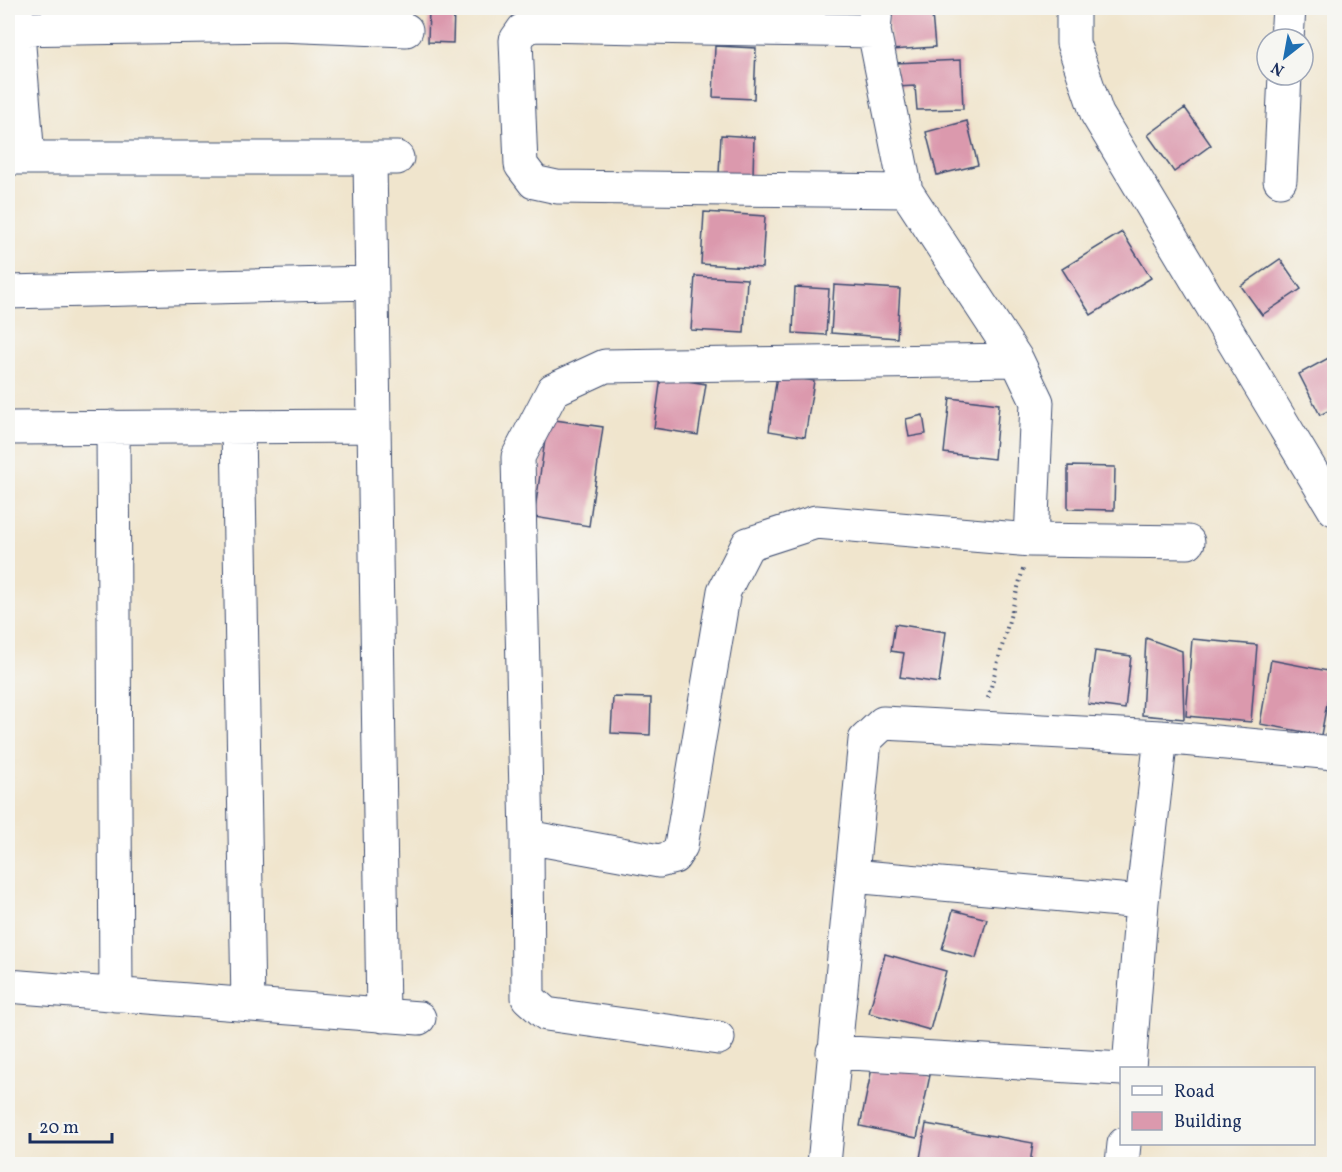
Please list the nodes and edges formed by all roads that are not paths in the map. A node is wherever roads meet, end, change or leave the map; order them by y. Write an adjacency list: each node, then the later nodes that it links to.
1 (1073, 8): 20 (street)
2 (1289, 8): 7 (street)
3 (285, 16): 4 (street); 8 (street)
4 (161, 18): 6 (street)
5 (875, 20): 12 (street); 12 (street)
6 (13, 22): 10 (street)
7 (1288, 27)
8 (406, 30)
9 (1285, 87): 11 (street)
10 (18, 158): 13 (street)
11 (1280, 180)
12 (906, 191): 15 (street)
13 (371, 283): 14 (street); 16 (street)
14 (8, 292)
15 (1017, 360): 21 (street); 25 (street)
16 (373, 426): 18 (street); 31 (street)
17 (113, 427): 18 (street); 19 (street); 29 (street)
18 (238, 427): 30 (street)
19 (8, 428)
20 (1335, 509)
21 (1031, 540): 22 (street); 25 (street)
22 (1188, 542)
23 (1161, 737): 24 (street); 26 (street); 27 (street)
24 (1335, 753)
25 (527, 837): 33 (street)
26 (852, 876): 27 (street); 34 (street)
27 (1142, 902): 35 (street)
28 (8, 986): 29 (street)
29 (116, 995): 30 (street)
30 (248, 1005): 31 (street)
31 (383, 1016): 32 (street)
32 (419, 1018)
33 (718, 1038)
34 (833, 1052): 36 (street); 38 (street)
35 (1129, 1067)
36 (1120, 1070)
37 (1124, 1145): 39 (street)
38 (824, 1164)
39 (1122, 1164)

